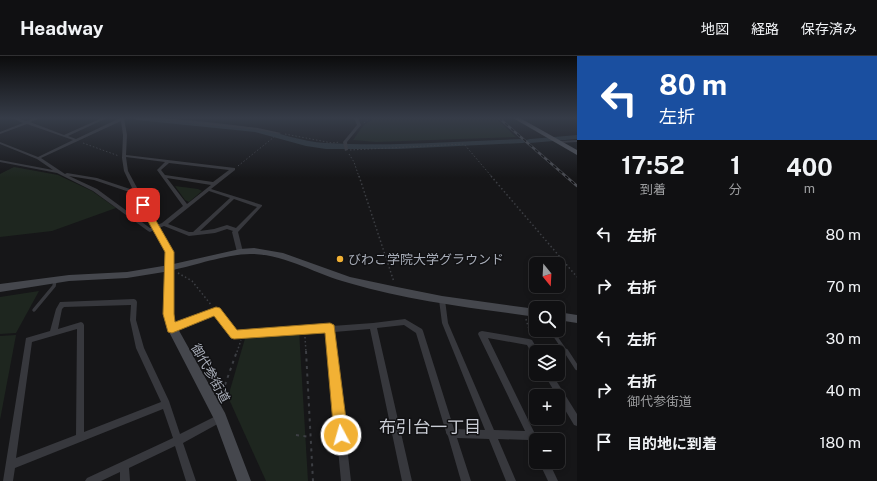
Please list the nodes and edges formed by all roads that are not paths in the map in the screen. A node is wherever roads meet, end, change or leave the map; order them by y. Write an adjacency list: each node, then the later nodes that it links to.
1 (70, 138): 6 (street)
2 (80, 138): 6 (street)
3 (124, 138): 12 (street, 御代参街道)
4 (351, 138): 10 (street)
5 (551, 138): 8 (main road)
6 (75, 140): 13 (street)
7 (577, 141): 8 (street)
8 (558, 142): 11 (main road)
9 (0, 143): 13 (street)
10 (346, 146)
11 (577, 153)
12 (124, 157): 15 (street); 20 (street, 御代参街道)
13 (38, 158): 16 (street)
14 (0, 161): 16 (street)
15 (167, 162): 17 (street); 18 (street)
16 (60, 172): 20 (street); 24 (street)
17 (164, 176): 18 (street); 22 (street)
18 (215, 184): 19 (street)
19 (208, 189): 21 (street); 22 (street)
20 (137, 193): 24 (street, 御代参街道)
21 (234, 197): 25 (street); 26 (street)
22 (186, 206): 23 (street)
23 (164, 224): 24 (street); 26 (street)
24 (156, 228): 28 (street, 御代参街道)
25 (237, 230): 26 (street); 27 (street)
26 (194, 234)
27 (240, 252): 28 (street); 31 (street)
28 (174, 271): 29 (street); 37 (street, 御代参街道)
29 (56, 279): 30 (street); 32 (lane)
30 (0, 288)
31 (442, 300): 33 (street); 49 (street)
32 (34, 310)
33 (529, 312)
34 (565, 317): 35 (street)
35 (577, 319)
36 (373, 326): 38 (street); 47 (street); 62 (street)
37 (172, 328): 38 (street); 45 (street, 御代参街道)
38 (330, 328): 61 (street)
39 (53, 333): 44 (street); 51 (street); 53 (street)
40 (556, 337): 42 (lane)
41 (531, 345): 48 (street)
42 (577, 368)
43 (552, 381): 46 (street)
44 (166, 404): 51 (street); 52 (street)
45 (220, 418): 52 (street); 60 (street, 御代参街道)
46 (577, 422)
47 (450, 433): 49 (street); 63 (street)
48 (531, 433)
49 (492, 434): 50 (street); 64 (street)
50 (529, 436)
51 (80, 438): 53 (street)
52 (179, 440): 54 (street); 59 (street)
53 (11, 465): 56 (street)
54 (124, 467): 57 (street); 58 (street)
55 (547, 469): 65 (street)
56 (8, 481)
57 (90, 481)
58 (125, 481)
59 (192, 481)
60 (244, 481)
61 (346, 481)
62 (407, 481)
63 (466, 481)
64 (511, 481)
65 (553, 481)

